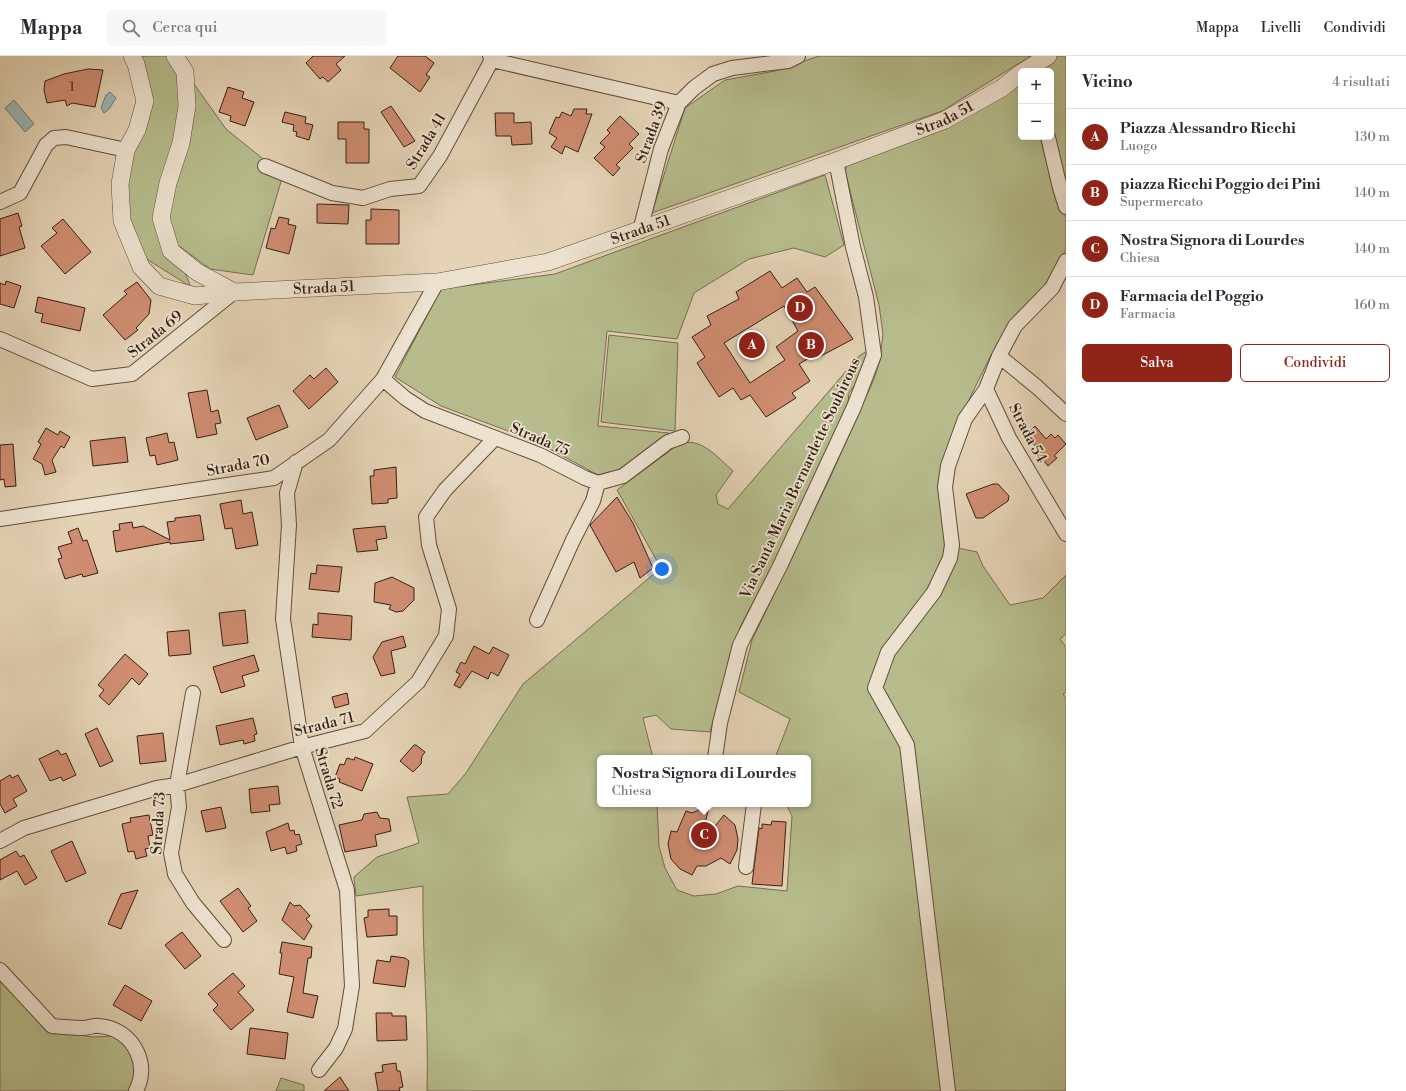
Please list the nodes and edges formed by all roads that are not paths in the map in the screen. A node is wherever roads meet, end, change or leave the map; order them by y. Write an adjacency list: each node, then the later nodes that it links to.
1 (132, 56): 10 (street, Strada 51)
2 (175, 56): 18 (street)
3 (798, 56): 8 (street, Strada 39)
4 (1048, 56): 6 (street, Strada 51)
5 (492, 57): 8 (street); 12 (street, Strada 41)
6 (1030, 68)
7 (1018, 77): 11 (street, Strada 51)
8 (679, 103): 15 (street, Strada 39)
9 (1049, 140): 14 (street)
10 (126, 150): 13 (street); 18 (street, Strada 51)
11 (836, 161): 15 (street, Strada 51); 33 (street, Via Santa Maria Bernardette Soubirous)
12 (265, 166)
13 (0, 202)
14 (1066, 207)
15 (640, 231): 17 (street, Strada 51)
16 (1066, 261): 20 (street)
17 (437, 282): 18 (street, Strada 51); 21 (street, Strada 70)
18 (234, 292): 19 (street, Strada 69)
19 (0, 339)
20 (999, 356): 22 (street); 23 (street, Strada 54)
21 (383, 379): 25 (street, Strada 75); 26 (street, Strada 70)
22 (986, 389): 29 (street, Strada 54); 42 (street)
23 (1066, 414)
24 (682, 437): 27 (street)
25 (494, 438): 27 (street, Strada 75); 32 (street, Strada 71)
26 (296, 462): 28 (street, Strada 70); 32 (street, Strada 72)
27 (598, 483): 30 (street)
28 (0, 519)
29 (1066, 534)
30 (537, 620)
31 (193, 693): 34 (street, Strada 73)
32 (302, 747): 34 (street, Strada 71); 40 (street, Strada 72)
33 (716, 755)
34 (177, 785): 36 (street, Strada 71); 38 (street, Strada 73)
35 (754, 807): 37 (street)
36 (0, 841)
37 (746, 867)
38 (224, 940)
39 (0, 970): 41 (street)
40 (319, 1070)
41 (136, 1091)
42 (948, 1091)

